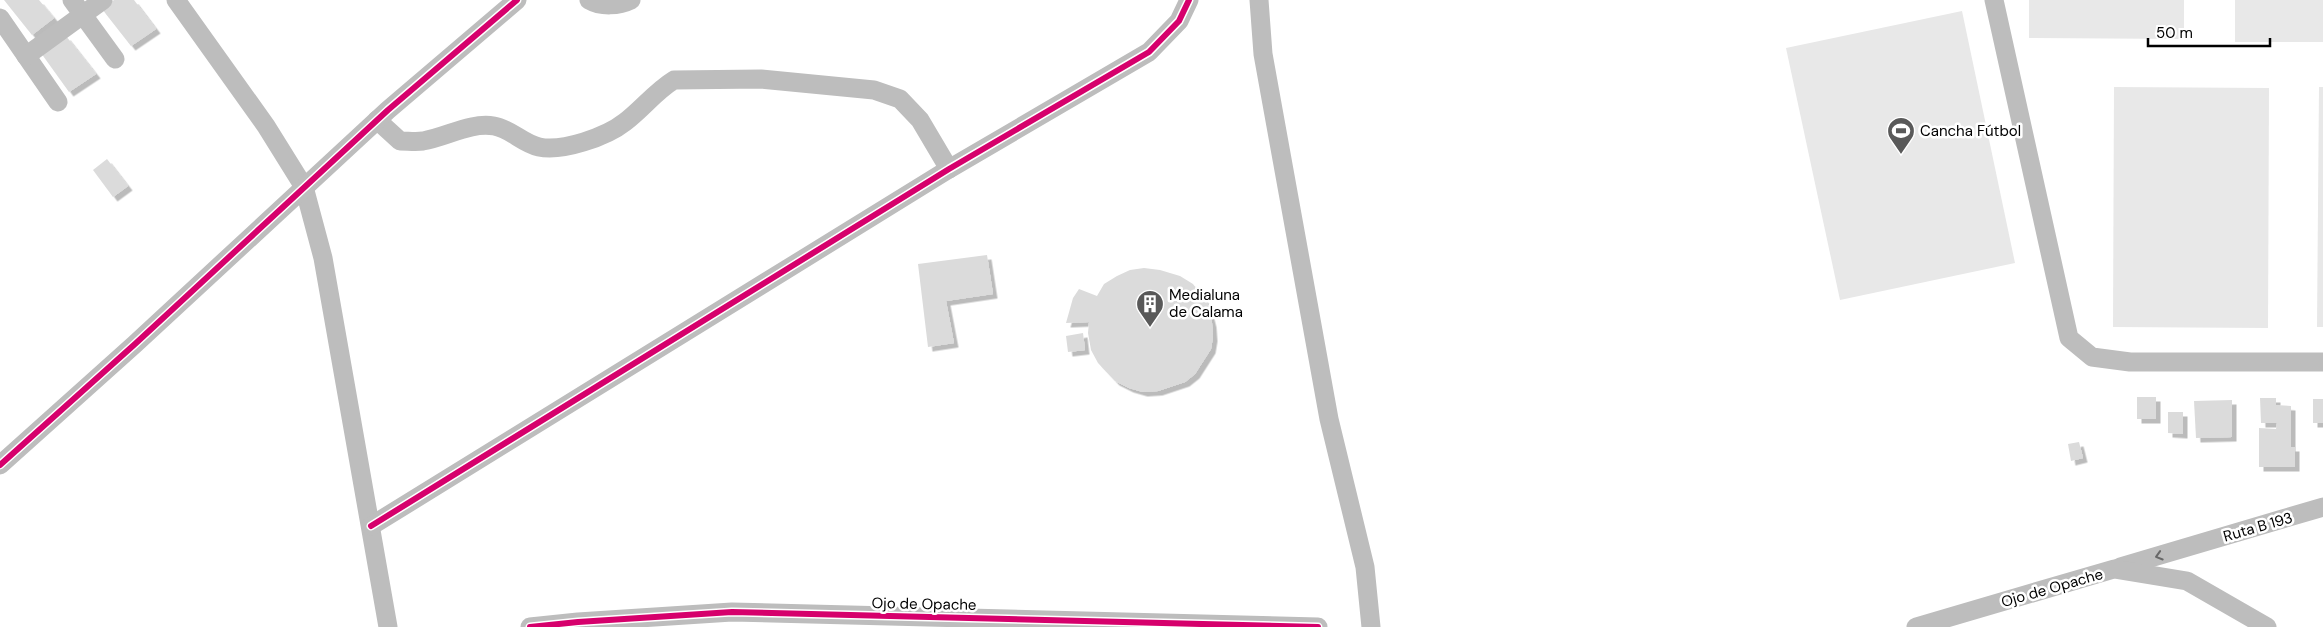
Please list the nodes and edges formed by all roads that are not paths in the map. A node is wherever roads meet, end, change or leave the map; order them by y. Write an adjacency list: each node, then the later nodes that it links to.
1 (103, 0): 9 (street)
2 (176, 0): 16 (street)
3 (516, 0): 14 (street)
4 (589, 0): 5 (street)
5 (632, 0)
6 (1190, 0): 15 (street)
7 (1259, 0): 27 (street)
8 (1994, 0): 17 (street)
9 (77, 7): 11 (street); 12 (street)
10 (0, 18): 11 (street)
11 (26, 56): 13 (street)
12 (115, 59)
13 (58, 102)
14 (377, 120): 15 (street); 16 (street)
15 (949, 169): 20 (street)
16 (304, 187): 18 (street); 20 (street)
17 (2323, 362)
18 (0, 464)
19 (2323, 508): 21 (street, Ruta B 193)
20 (371, 526): 24 (street)
21 (2193, 546): 22 (street, Ruta B 193, one-way to 22); 23 (street)
22 (2114, 569): 23 (street, Ojo de Opache); 28 (street, Ojo de Opache)
23 (2187, 581): 29 (street, Ojo de Opache)
24 (388, 627)
25 (530, 627): 26 (street, Ojo de Opache)
26 (1318, 627)
27 (1371, 627)
28 (1916, 627)
29 (2267, 627)

